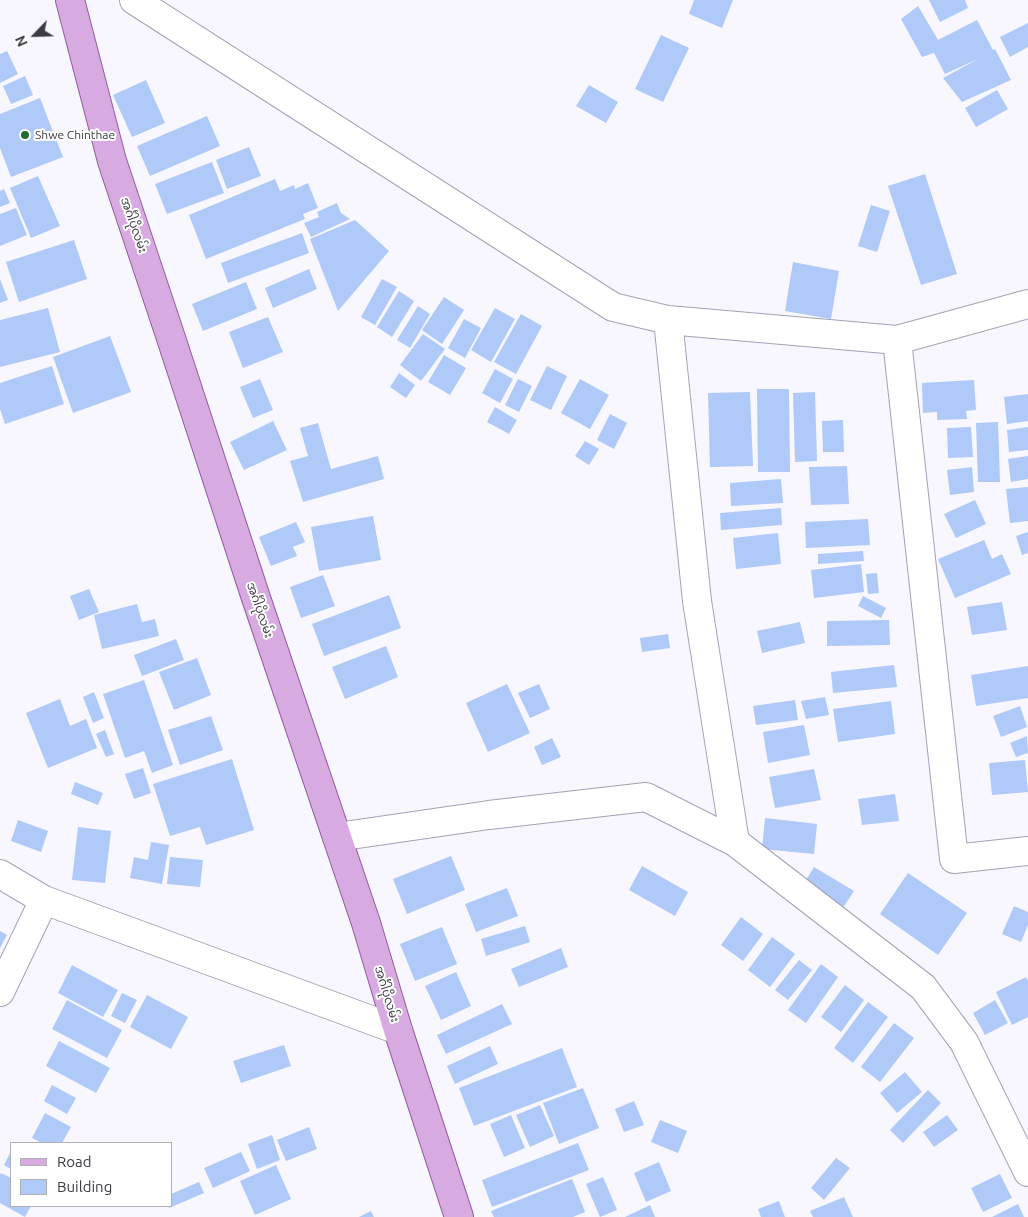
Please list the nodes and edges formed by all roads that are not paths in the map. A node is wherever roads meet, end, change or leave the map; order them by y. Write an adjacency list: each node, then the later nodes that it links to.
1 (70, 0): 6 (main road, အင်္ဂါပိုလမ်း)
2 (134, 0): 4 (street)
3 (1028, 304): 5 (street)
4 (668, 320): 5 (street); 7 (street)
5 (898, 340): 8 (street)
6 (337, 837): 7 (street); 12 (main road, အင်္ဂါပိုလမ်း)
7 (735, 842): 13 (street)
8 (1028, 851)
9 (0, 874): 10 (street)
10 (44, 900): 11 (street); 12 (street)
11 (0, 992)
12 (398, 1030): 14 (main road, အင်္ဂါပိုလမ်း)
13 (1028, 1172)
14 (458, 1217)

